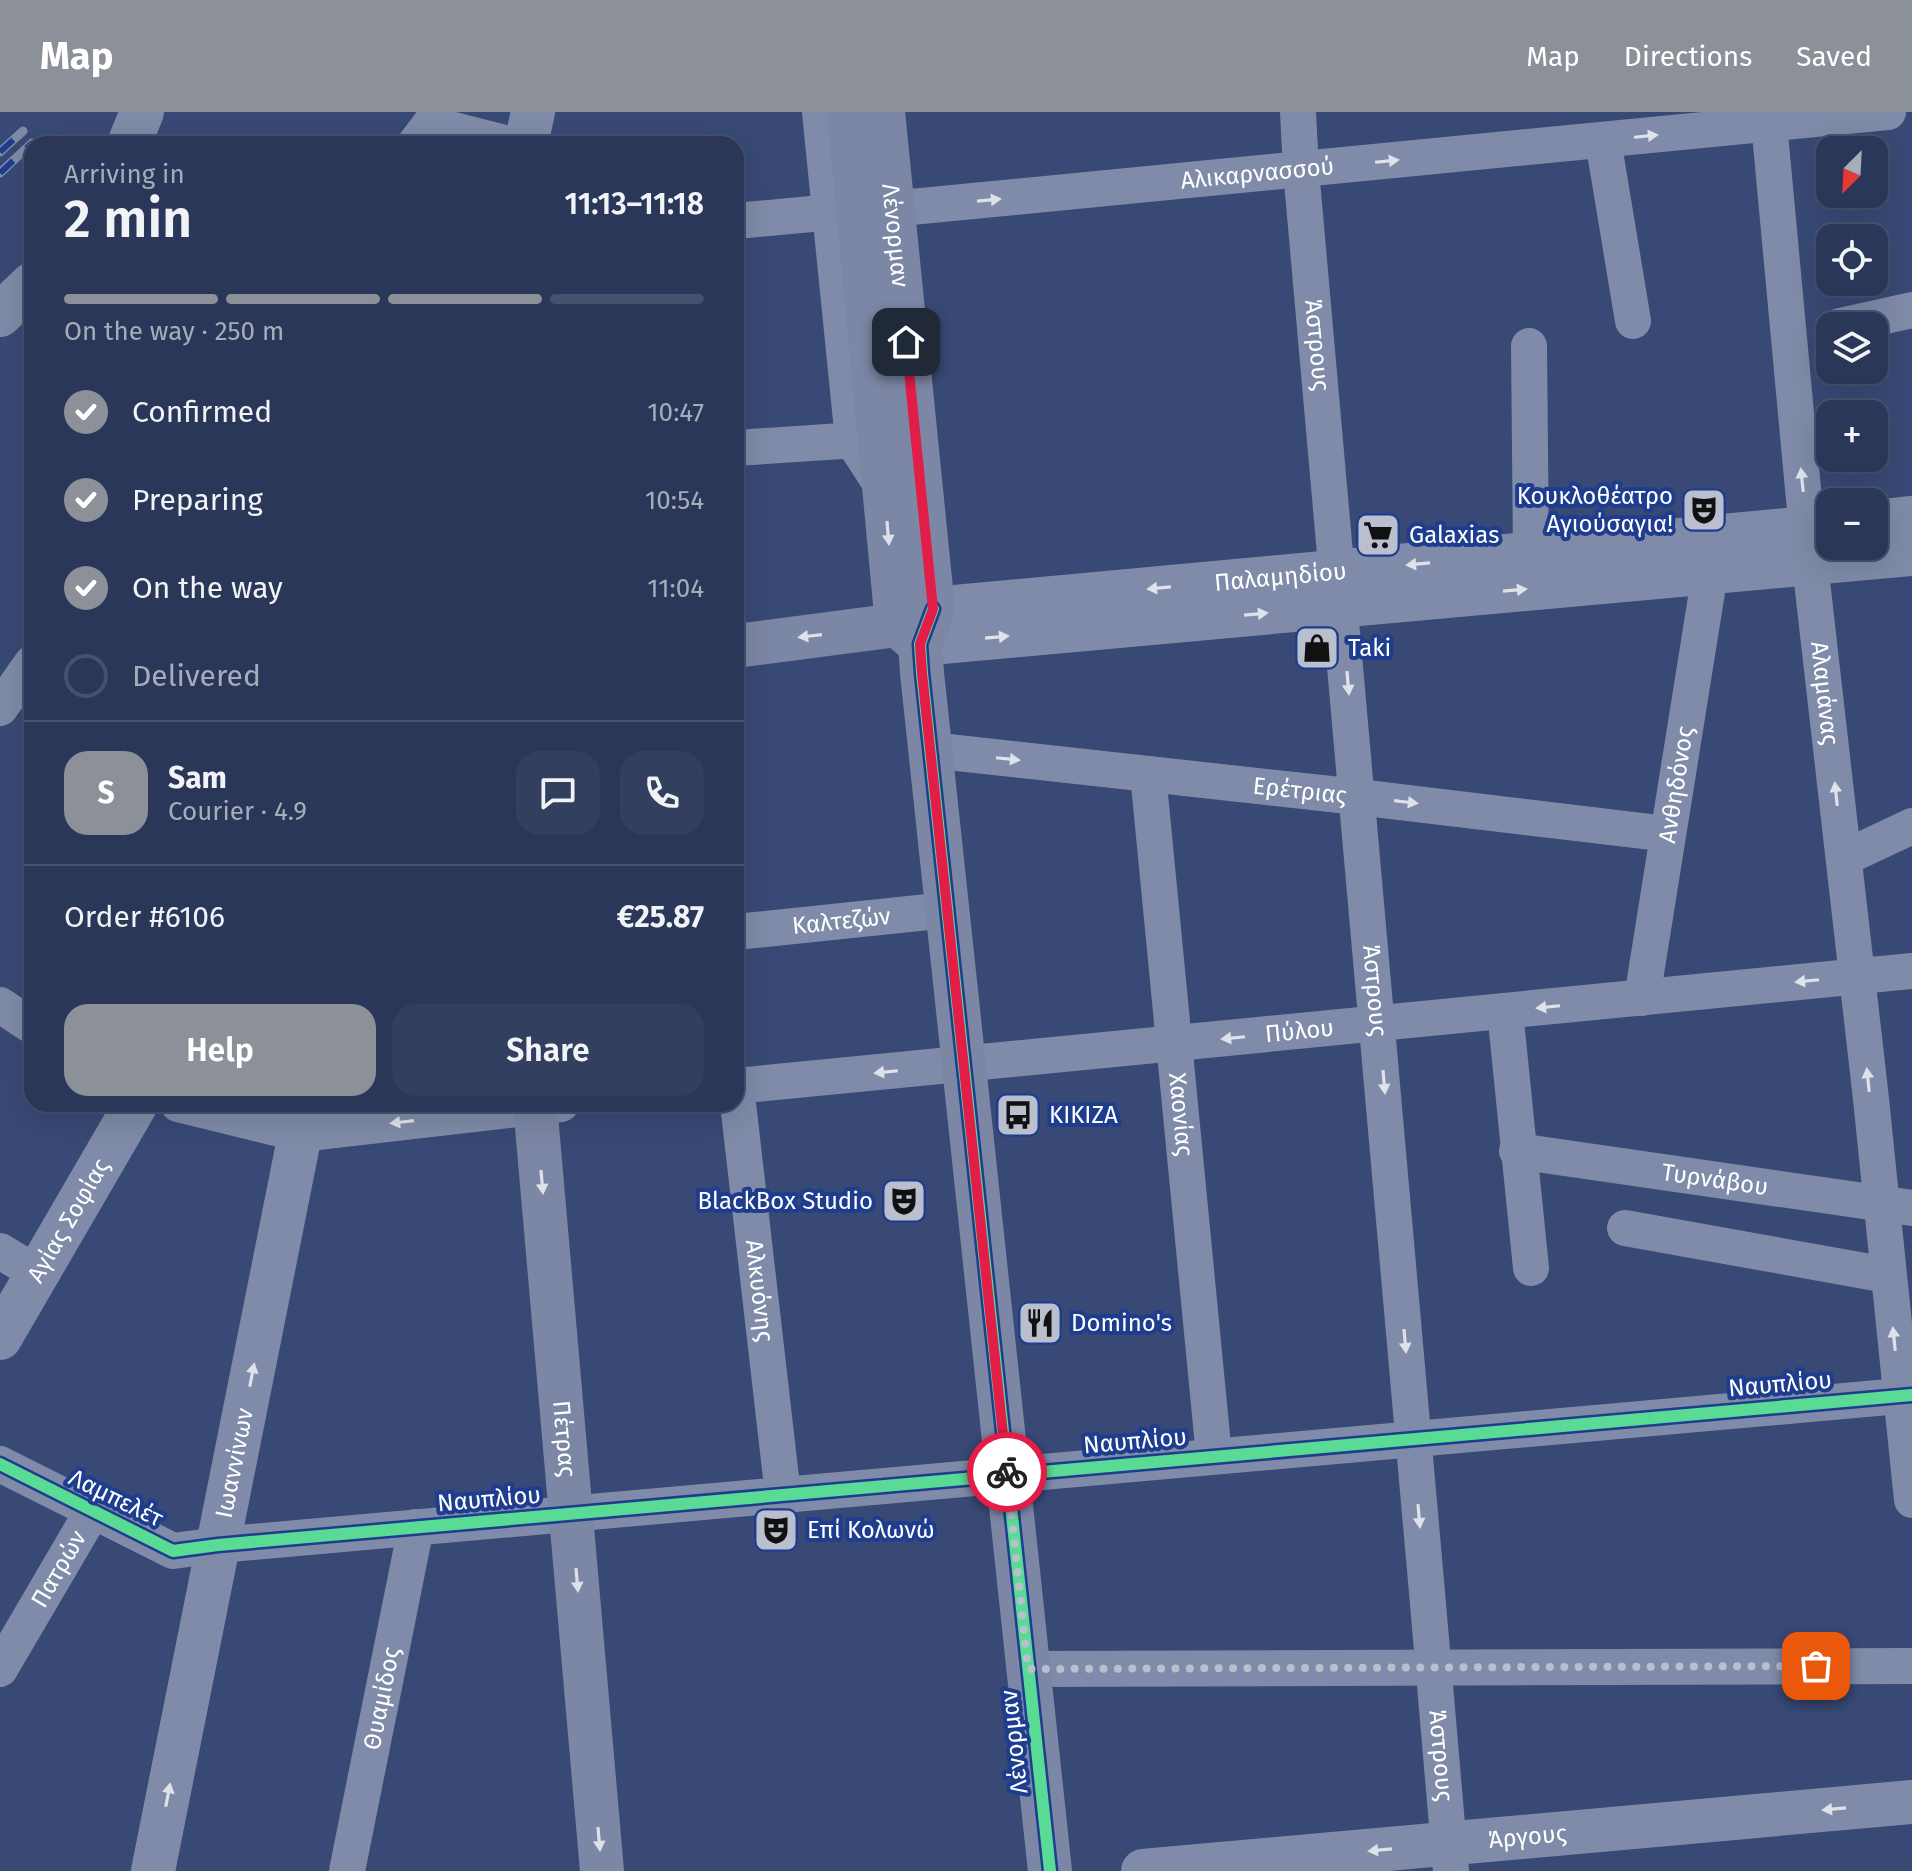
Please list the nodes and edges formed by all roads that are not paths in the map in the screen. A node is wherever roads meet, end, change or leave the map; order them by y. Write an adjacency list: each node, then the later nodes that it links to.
1 (142, 112): 10 (street)
2 (533, 112): 13 (street)
3 (824, 112): 17 (street)
4 (849, 112): 30 (main road, Λένορμαν)
5 (883, 112): 27 (main road, Λένορμαν)
6 (902, 112): 16 (street)
7 (1298, 112): 15 (street, Άστρους)
8 (1888, 112): 9 (street, Αλικαρνασσού)
9 (1769, 118): 14 (street, Αλικαρνασσού, one-way to 9); 25 (street, Αλαμάνας)
10 (132, 136)
11 (421, 136): 12 (street)
12 (477, 136)
13 (528, 136)
14 (1603, 140): 15 (street, Αλικαρνασσού, one-way to 14); 23 (street)
15 (1301, 170): 16 (street, Αλικαρνασσού, one-way to 15); 39 (street, Άστρους)
16 (911, 207): 27 (street)
17 (833, 212): 18 (street); 28 (street)
18 (744, 220)
19 (24, 292): 21 (street)
20 (1912, 310): 22 (street)
21 (0, 315)
22 (1888, 315)
23 (1633, 321)
24 (1816, 331): 25 (street)
25 (1788, 338): 33 (street, Αλαμάνας, one-way to 25)
26 (1529, 346): 35 (street)
27 (916, 437): 40 (main road, Λένορμαν)
28 (857, 440): 29 (street); 30 (street, Λένορμαν)
29 (744, 447)
30 (883, 480): 40 (main road, Λένορμαν, one-way to 40)
31 (1912, 518): 32 (street)
32 (1888, 521)
33 (1816, 539): 35 (street, Παλαμηδίου); 38 (street, Παλαμηδίου)
34 (1888, 550): 36 (street, Παλαμηδίου)
35 (1531, 553): 39 (street, Παλαμηδίου, one-way to 39)
36 (1912, 554)
37 (1818, 560): 49 (street, Αλαμάνας, one-way to 37)
38 (1710, 573): 39 (street, Παλαμηδίου, one-way to 38); 48 (street, Ανθηδόνος)
39 (1340, 589): 40 (street, Παλαμηδίου); 46 (street, Άστρους, one-way to 46)
40 (917, 626): 41 (main road, Παλαμηδίου, one-way to 41); 44 (main road, Λένορμαν)
41 (744, 645)
42 (24, 674): 43 (street)
43 (0, 708)
44 (930, 750): 45 (street, Ερέτριας, one-way to 45); 50 (main road, Λένορμαν)
45 (1148, 774): 46 (street, Ερέτριας); 59 (street, Χαονίας)
46 (1358, 797): 48 (street, Ερέτριας, one-way to 48); 58 (street, Άστρους)
47 (1912, 826): 49 (street)
48 (1668, 834): 54 (street, Ανθηδόνος)
49 (1844, 858): 53 (street, Αλαμάνας)
50 (947, 910): 51 (street, Καλτεζών); 60 (main road, Λένορμαν)
51 (744, 931)
52 (1912, 971): 53 (street, Πύλου)
53 (1857, 976): 54 (street, Πύλου, one-way to 54); 69 (street, Αλαμάνας, one-way to 53)
54 (1642, 998): 56 (street, Πύλου, one-way to 56)
55 (0, 1005): 57 (street)
56 (1505, 1011): 58 (street, Πύλου); 68 (street)
57 (24, 1021)
58 (1380, 1023): 59 (street, Πύλου, one-way to 59); 77 (street, Άστρους, one-way to 77)
59 (1174, 1043): 60 (street, Πύλου); 78 (street, Χαονίας)
60 (964, 1064): 61 (street, Πύλου, one-way to 61); 80 (main road, Λένορμαν)
61 (744, 1085)
62 (131, 1112): 73 (street, Αγίας Σοφίας)
63 (245, 1112): 67 (street)
64 (424, 1112): 67 (street, one-way to 67)
65 (544, 1112): 84 (main road, Πέτρας, one-way to 84)
66 (739, 1112): 81 (street, Αλκυόνης)
67 (303, 1119): 86 (street, Ιωαννίνων, one-way to 67)
68 (1517, 1151): 69 (street, Τυρνάβου); 72 (street)
69 (1896, 1205): 74 (street, Αλαμάνας)
70 (1625, 1228): 74 (street)
71 (0, 1251): 73 (street)
72 (1531, 1268)
73 (38, 1274): 75 (street, Αγίας Σοφίας)
74 (1887, 1275): 76 (street, Αλαμάνας, one-way to 74)
75 (0, 1338)
76 (1906, 1395): 77 (street, Ναυπλίου); 82 (street, Αλαμάνας)
77 (1412, 1439): 78 (street, Ναυπλίου); 88 (street, Άστρους, one-way to 88)
78 (1214, 1456): 80 (street, Ναυπλίου)
79 (0, 1464): 83 (street, Λαμπελέτ)
80 (1008, 1475): 81 (street, Ναυπλίου); 90 (main road, Λένορμαν)
81 (783, 1495): 84 (street, Ναυπλίου)
82 (1912, 1500)
83 (92, 1512): 86 (street, Λαμπελέτ); 89 (street, Πατρών)
84 (571, 1514): 85 (street, Ναυπλίου); 95 (main road, Πέτρας, one-way to 95)
85 (416, 1527): 86 (street, Ναυπλίου); 94 (street, Θυαμίδος)
86 (218, 1545): 93 (street, Ιωαννίνων, one-way to 86)
87 (1912, 1666): 88 (street)
88 (1433, 1667): 90 (street); 92 (street, Άστρους)
89 (0, 1669)
90 (1028, 1669): 96 (main road, Λένορμαν)
91 (1912, 1802): 92 (street, Άργους, one-way to 92)
92 (1450, 1857): 97 (street, Άργους, one-way to 97)
93 (153, 1871)
94 (347, 1871)
95 (602, 1871)
96 (1050, 1871)
97 (1143, 1871)

